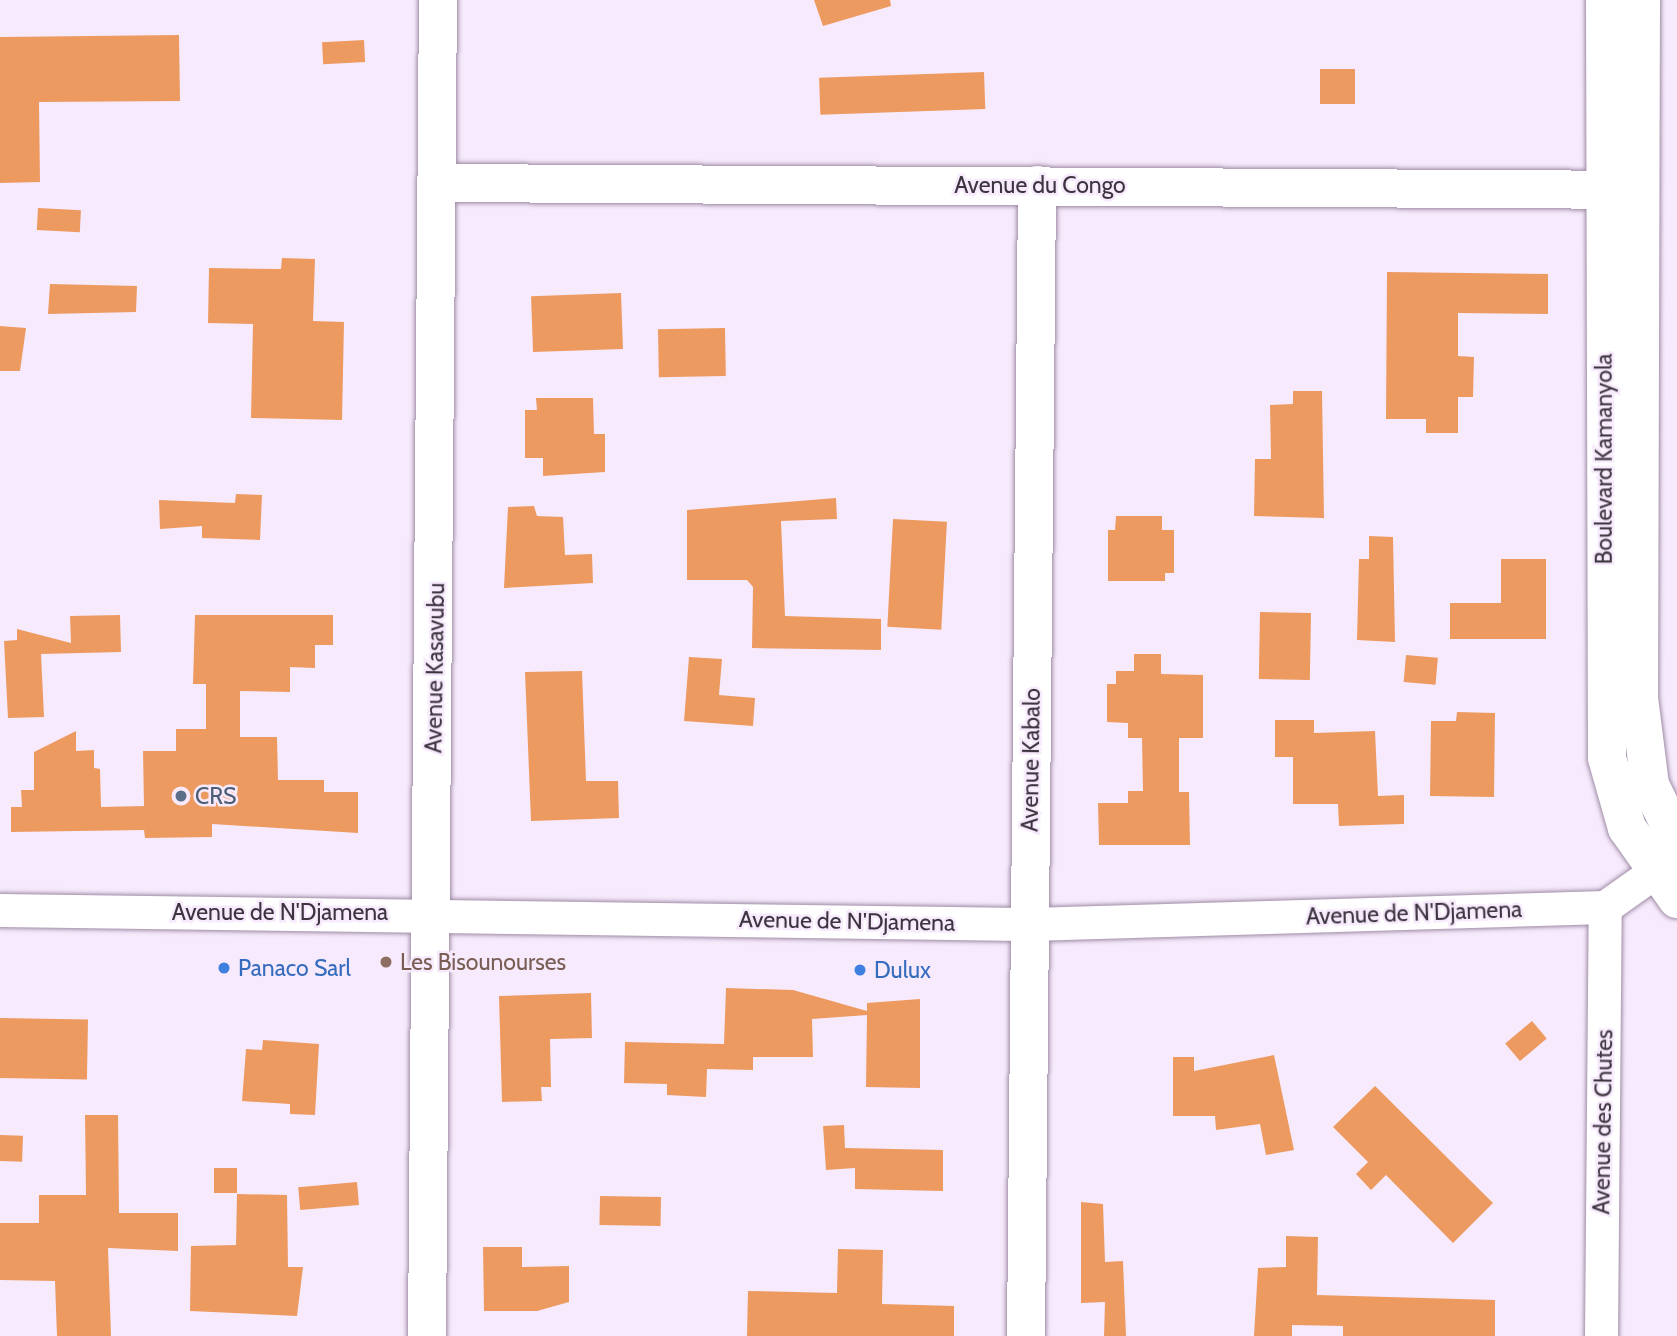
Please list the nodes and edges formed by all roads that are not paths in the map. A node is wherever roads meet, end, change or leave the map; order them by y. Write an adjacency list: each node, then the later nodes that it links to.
1 (438, 0): 4 (main road, Avenue Kasavubu)
2 (1605, 0): 6 (main road, Boulevard Kamanyola)
3 (1641, 0): 6 (main road, Boulevard Kamanyola)
4 (441, 183): 5 (main road, Avenue du Congo); 11 (main road, Avenue Kasavubu)
5 (1037, 185): 6 (main road, Avenue du Congo); 12 (main road, Avenue Kabalo)
6 (1622, 190): 7 (main road, Boulevard Kamanyola); 8 (main road, Boulevard Kamanyola)
7 (1677, 841)
8 (1669, 876): 9 (street)
9 (1605, 907): 12 (street, Avenue de N'Djamena); 15 (street, Avenue des Chutes)
10 (0, 910): 11 (street, Avenue de N'Djamena)
11 (432, 913): 12 (street, Avenue de N'Djamena); 13 (main road, Avenue Kasavubu)
12 (1030, 925): 14 (main road, Avenue Kabalo)
13 (427, 1336)
14 (1026, 1336)
15 (1601, 1336)

